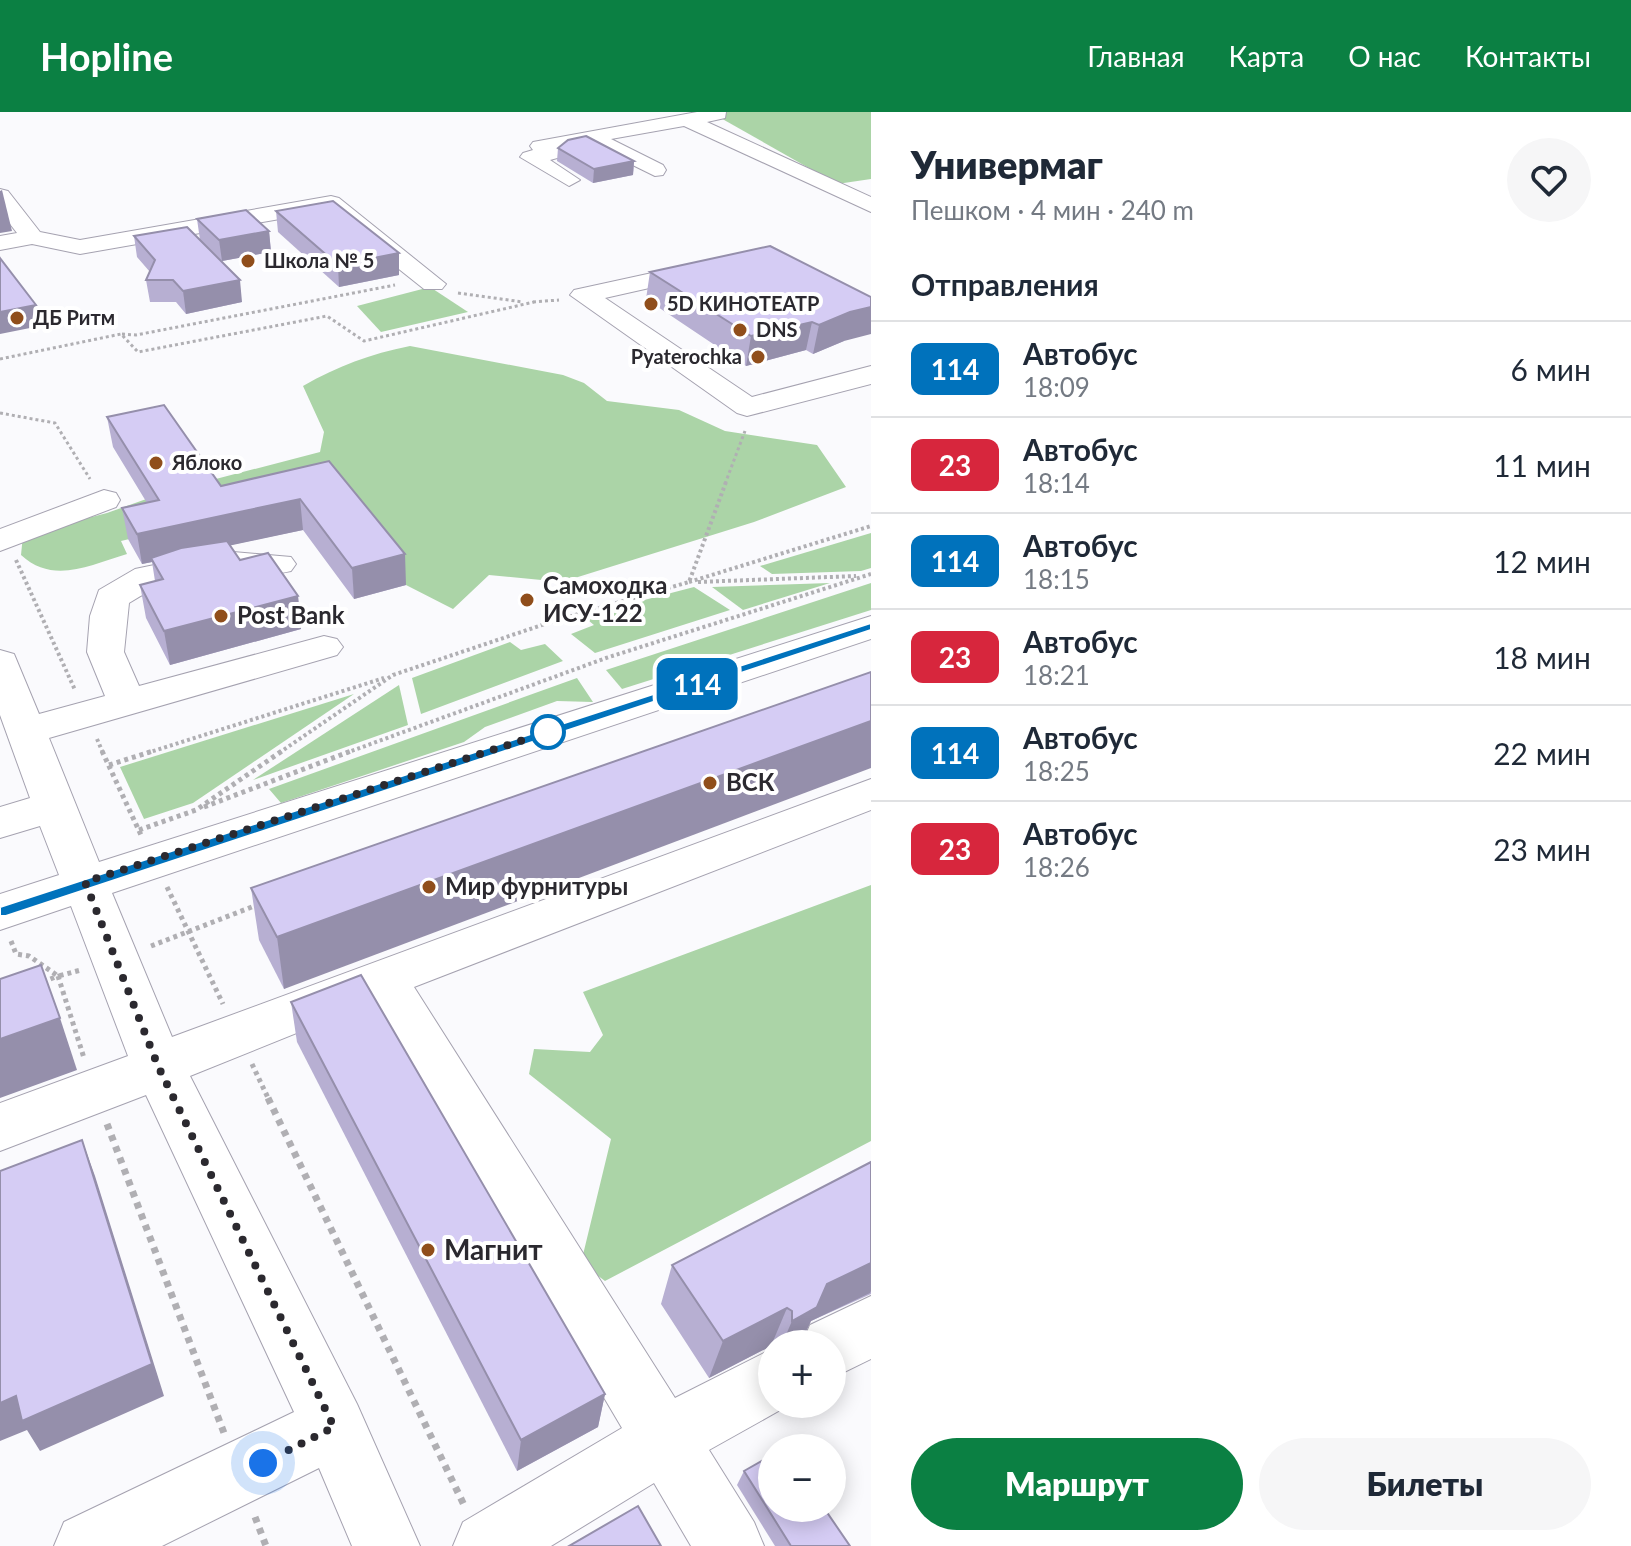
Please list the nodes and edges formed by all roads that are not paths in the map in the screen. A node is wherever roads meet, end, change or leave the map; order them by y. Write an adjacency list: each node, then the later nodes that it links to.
1 (728, 112): 2 (street)
2 (687, 120): 3 (street); 8 (street)
3 (598, 140): 4 (street); 5 (street); 6 (street)
4 (540, 146)
5 (655, 170)
6 (569, 180)
7 (0, 196): 9 (street)
8 (871, 205)
9 (32, 237): 10 (street); 12 (street)
10 (0, 243)
11 (729, 263): 13 (street)
12 (430, 282)
13 (871, 375)
14 (104, 500): 15 (street)
15 (0, 541)
16 (279, 564): 20 (street)
17 (871, 627): 25 (street)
18 (324, 647): 20 (street)
19 (0, 662): 21 (street)
20 (129, 702): 21 (street)
21 (26, 731): 23 (street)
22 (871, 794): 27 (street)
23 (54, 806): 24 (street); 25 (street)
24 (0, 823)
25 (85, 882): 26 (street); 28 (street)
26 (5, 926)
27 (382, 978): 28 (street); 34 (street)
28 (158, 1066): 29 (street); 33 (street)
29 (0, 1127)
30 (871, 1326): 31 (street)
31 (846, 1339)
32 (758, 1388): 34 (street)
33 (334, 1427): 36 (street); 37 (street)
34 (665, 1439): 35 (street); 38 (street)
35 (479, 1532)
36 (88, 1546)
37 (386, 1546)
38 (730, 1546)

